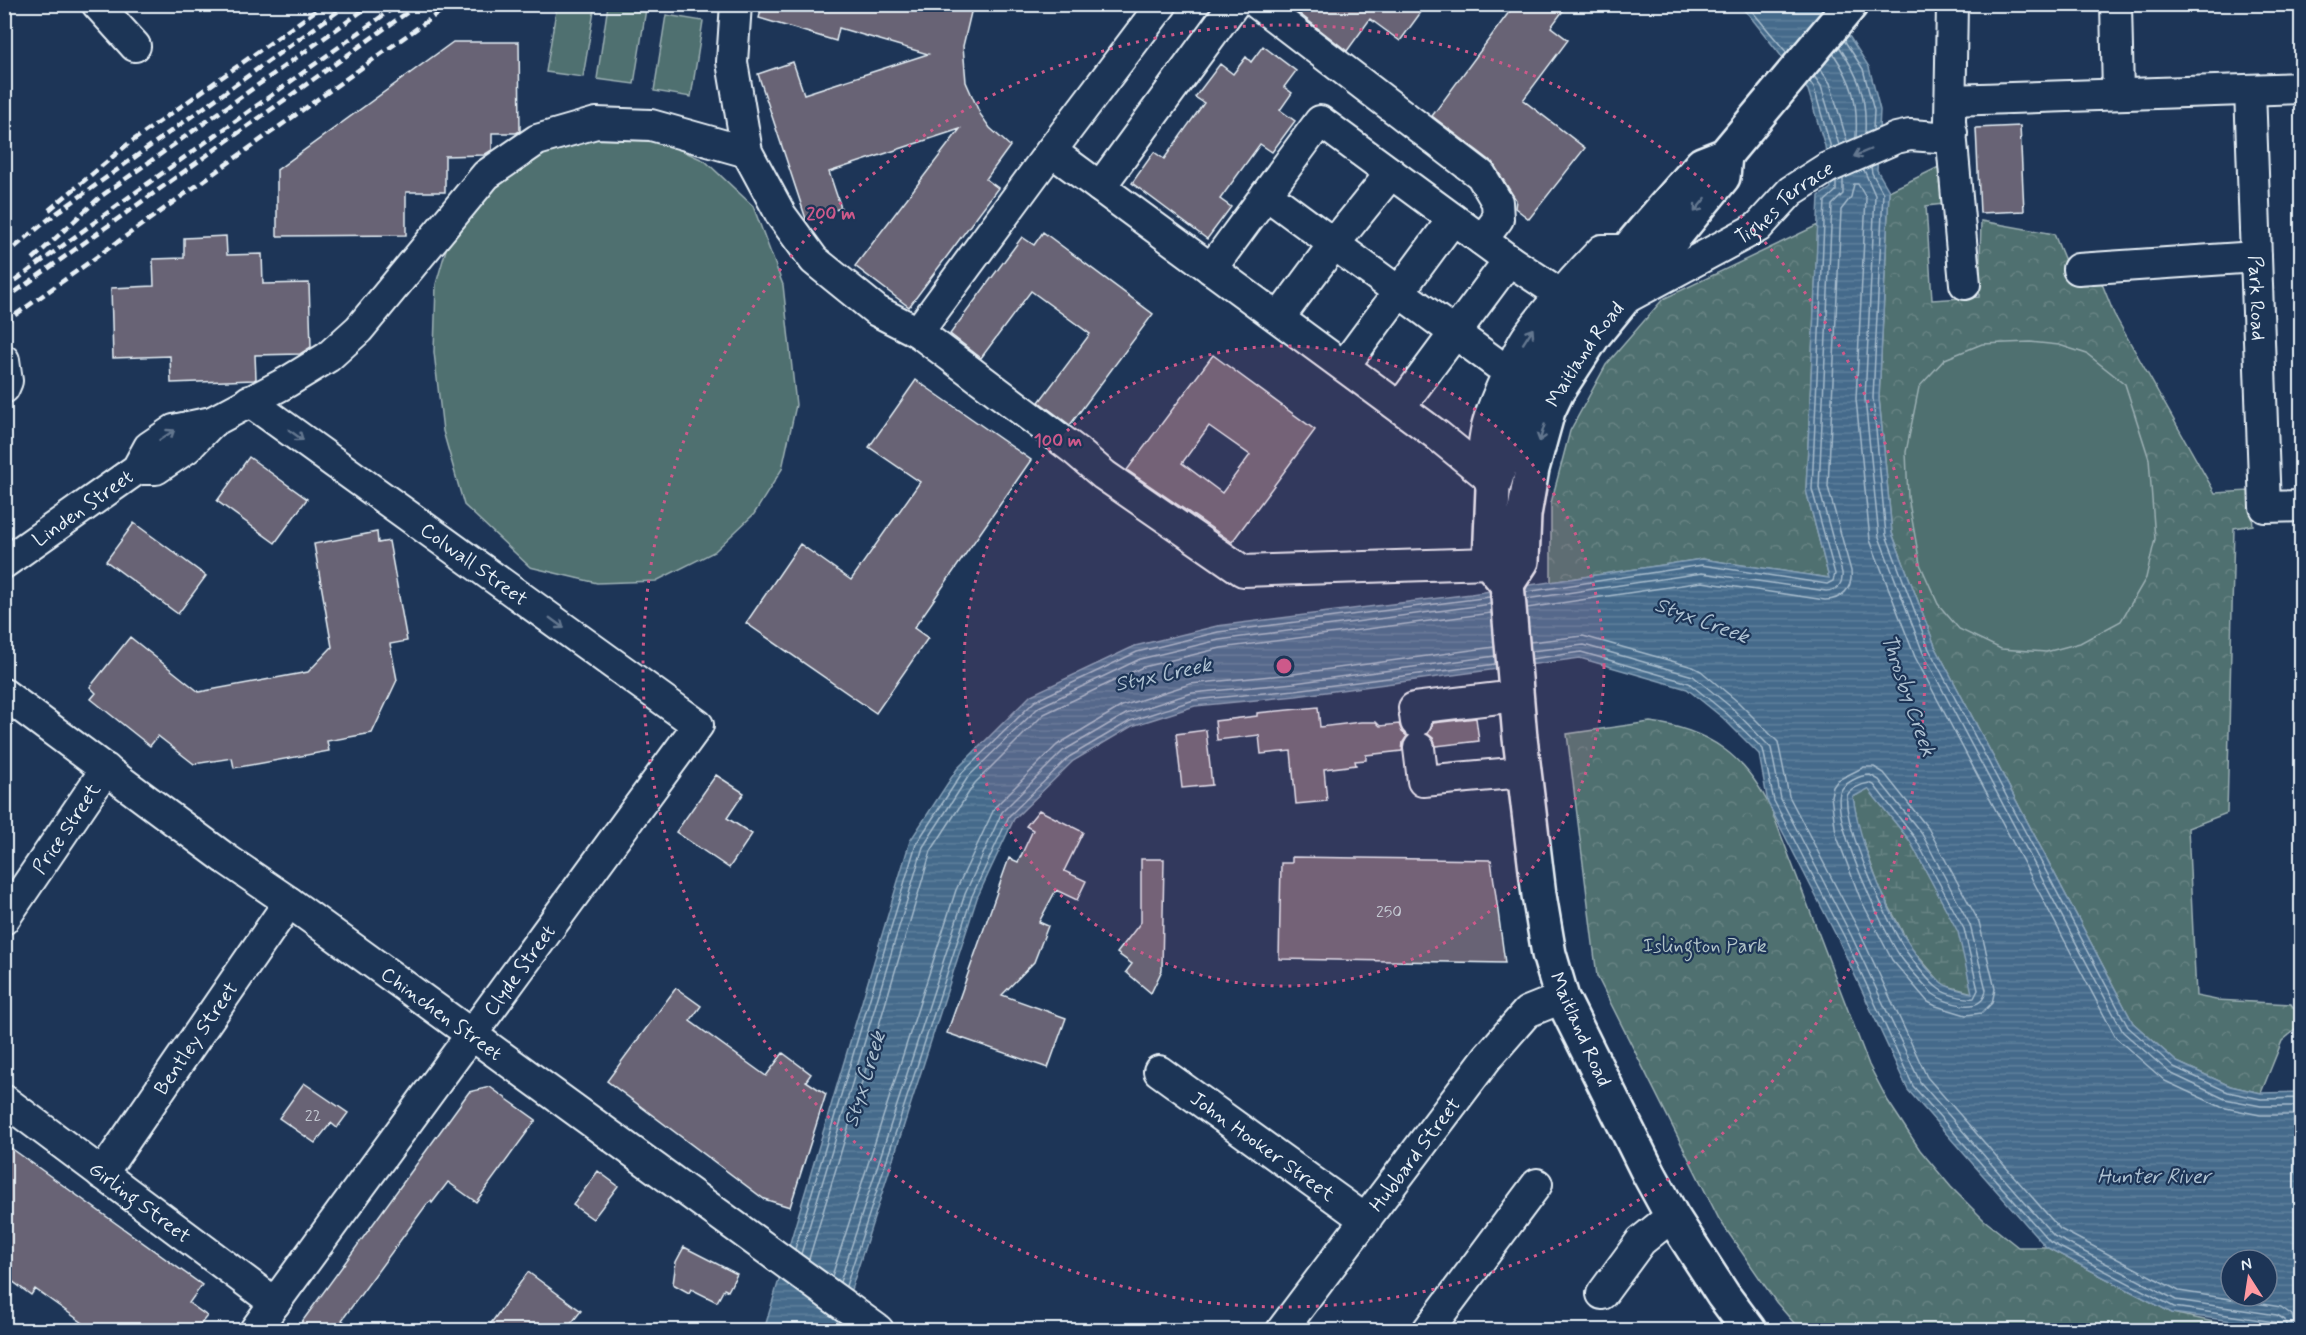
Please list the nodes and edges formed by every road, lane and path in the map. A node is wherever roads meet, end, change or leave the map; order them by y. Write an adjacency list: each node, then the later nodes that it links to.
1 (97, 4): 9 (street)
2 (736, 4): 16 (street)
3 (1162, 4): 15 (street)
4 (1234, 4): 19 (street)
5 (1258, 4): 22 (street)
6 (1952, 4): 13 (street)
7 (2116, 4): 12 (street)
8 (1849, 8): 17 (main road, Maitland Road)
9 (135, 46)
10 (2301, 88): 11 (street)
11 (2250, 90): 12 (street); 24 (street, Park Road)
12 (2118, 94): 13 (street)
13 (1951, 100): 14 (street)
14 (1952, 133): 28 (street); 31 (street, Tighes Terrace, one-way to 31)
15 (1051, 151): 19 (street); 33 (street)
16 (747, 152): 33 (street); 39 (street)
17 (1725, 155): 31 (main road, Maitland Road, one-way to 31); 41 (main road, Maitland Road, one-way to 17)
18 (1391, 172): 20 (street); 21 (street); 23 (street)
19 (1100, 187): 26 (street)
20 (1266, 194): 23 (street); 26 (street)
21 (1453, 219): 22 (street); 30 (street)
22 (1482, 240): 25 (street)
23 (1334, 244): 30 (street); 32 (street)
24 (2256, 256): 27 (street); 42 (street, Park Road)
25 (1509, 260): 29 (street); 34 (street)
26 (1211, 268): 32 (street)
27 (2078, 269)
28 (1965, 284)
29 (1548, 286)
30 (1399, 292): 34 (street); 37 (street)
31 (1624, 299): 44 (main road, Maitland Road, one-way to 44)
32 (1279, 318): 37 (street)
33 (918, 332): 44 (street)
34 (1455, 333): 36 (street); 40 (street)
35 (4, 360): 38 (street)
36 (1497, 364)
37 (1344, 366): 40 (street)
38 (4, 388)
39 (249, 401): 43 (street, Linden Street); 47 (street, Colwall Street, one-way to 47)
40 (1400, 407): 41 (street)
41 (1489, 481): 44 (main road, Maitland Road)
42 (2301, 506)
43 (4, 563)
44 (1499, 573): 45 (main road, Maitland Road)
45 (1515, 682): 49 (main road, Maitland Road); 49 (street)
46 (4, 694): 48 (street, Chinchen Street)
47 (698, 725): 53 (street, Clyde Street)
48 (106, 769): 50 (street, Chinchen Street); 51 (street, Price Street)
49 (1524, 771): 52 (main road, Maitland Road)
50 (288, 902): 53 (street, Chinchen Street); 56 (street, Bentley Street)
51 (4, 919)
52 (1562, 998): 58 (main road, Maitland Road); 59 (street, Hubbard Street)
53 (472, 1035): 61 (street, Clyde Street); 63 (street, Chinchen Street)
54 (1159, 1071): 59 (street, John Hooker Street)
55 (4, 1100): 56 (street, Girling Street)
56 (102, 1174): 61 (street, Girling Street)
57 (1537, 1184): 65 (street)
58 (1672, 1216): 60 (street); 66 (main road, Maitland Road)
59 (1366, 1220): 64 (street, Hubbard Street)
60 (1602, 1294)
61 (275, 1303): 62 (street, Clyde Street)
62 (255, 1330)
63 (878, 1330)
64 (1282, 1330)
65 (1428, 1330)
66 (1749, 1330)

